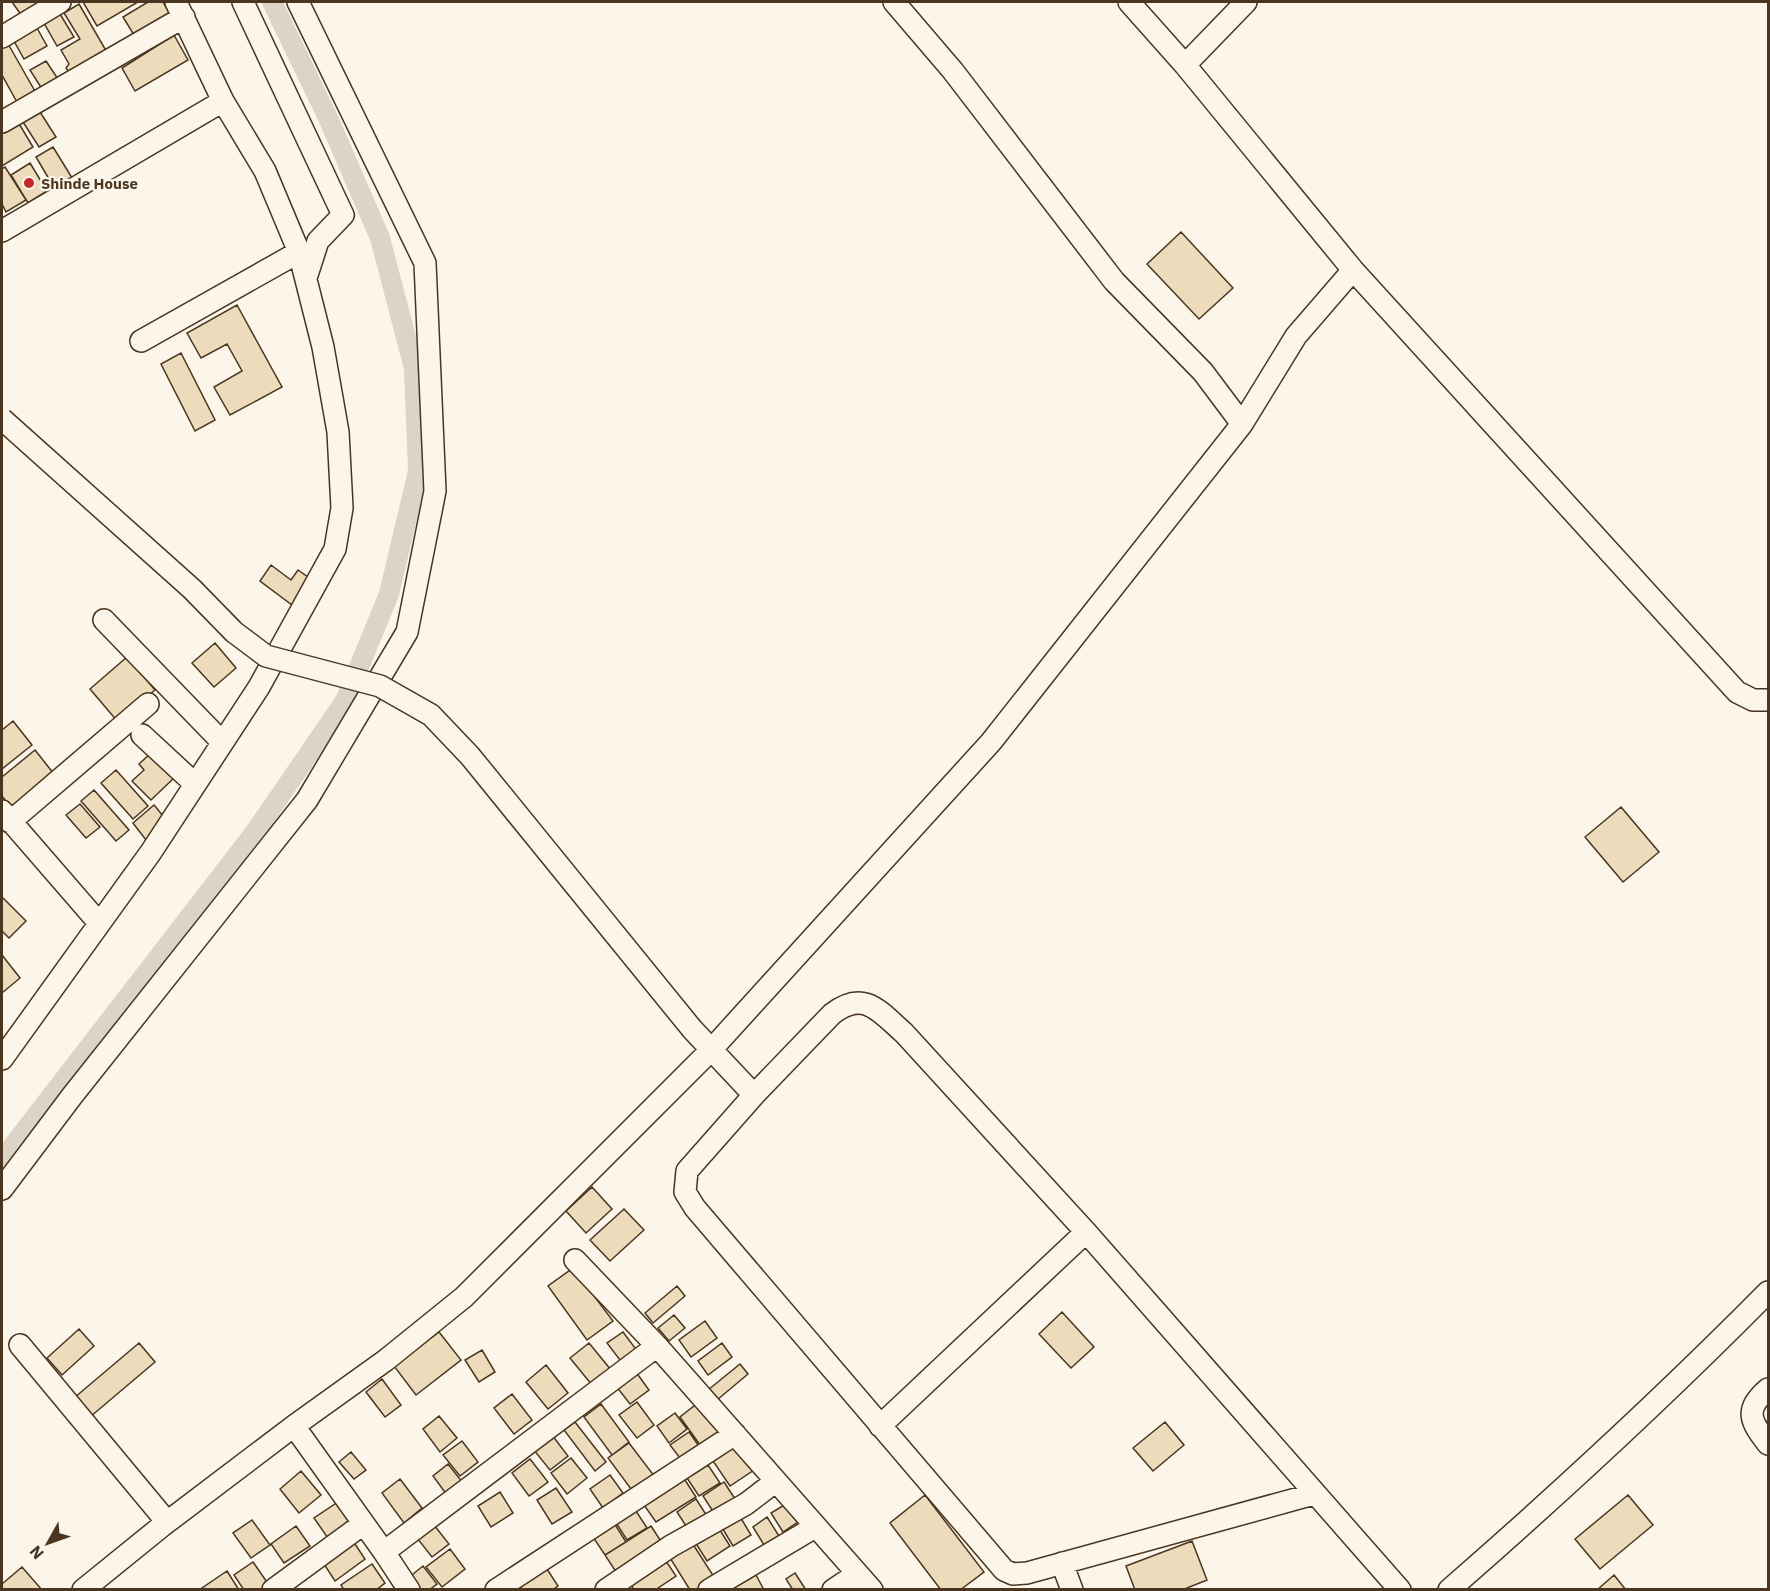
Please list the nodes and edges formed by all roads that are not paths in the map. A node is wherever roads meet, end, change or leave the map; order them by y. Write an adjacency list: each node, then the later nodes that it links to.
1 (60, 2): 8 (street)
2 (243, 2): 15 (street)
3 (298, 2): 30 (street)
4 (894, 2): 18 (street)
5 (1129, 2): 9 (street)
6 (1246, 2): 9 (street)
7 (180, 9): 10 (street); 11 (street)
8 (2, 37)
9 (1185, 65): 14 (street)
10 (223, 101): 12 (street); 13 (street)
11 (2, 122)
12 (2, 231)
13 (299, 252): 15 (street); 16 (street)
14 (1353, 270): 18 (street); 20 (street)
15 (306, 278): 23 (street)
16 (141, 341)
17 (2, 419): 27 (street, bridge)
18 (1242, 424): 27 (street)
19 (104, 620): 23 (street)
20 (1768, 700)
21 (148, 704): 25 (street)
22 (142, 735): 24 (street)
23 (222, 742): 24 (street)
24 (195, 784): 26 (street)
25 (6, 816): 26 (street)
26 (99, 923): 28 (street)
27 (711, 1050): 29 (street); 37 (street)
28 (2, 1059)
29 (754, 1095): 31 (street); 38 (street)
30 (2, 1189)
31 (1086, 1232): 38 (street); 42 (street)
32 (574, 1260): 35 (street)
33 (1768, 1292): 59 (street)
34 (20, 1344): 43 (street)
35 (657, 1346): 39 (street); 46 (street)
36 (1768, 1389): 40 (street)
37 (294, 1426): 43 (street); 44 (street)
38 (880, 1426): 47 (street)
39 (735, 1434): 41 (street); 52 (street)
40 (1768, 1444)
41 (776, 1481): 45 (street); 53 (street)
42 (1314, 1494): 47 (street); 58 (street)
43 (167, 1522): 50 (street)
44 (363, 1524): 46 (street); 51 (street)
45 (815, 1527): 48 (street); 54 (street)
46 (384, 1552): 49 (street)
47 (1062, 1563): 57 (street)
48 (857, 1574): 55 (street); 56 (street)
49 (398, 1586)
50 (83, 1590)
51 (273, 1590)
52 (496, 1590)
53 (606, 1590)
54 (709, 1590)
55 (833, 1590)
56 (872, 1590)
57 (1072, 1590)
58 (1400, 1590)
59 (1449, 1590)

